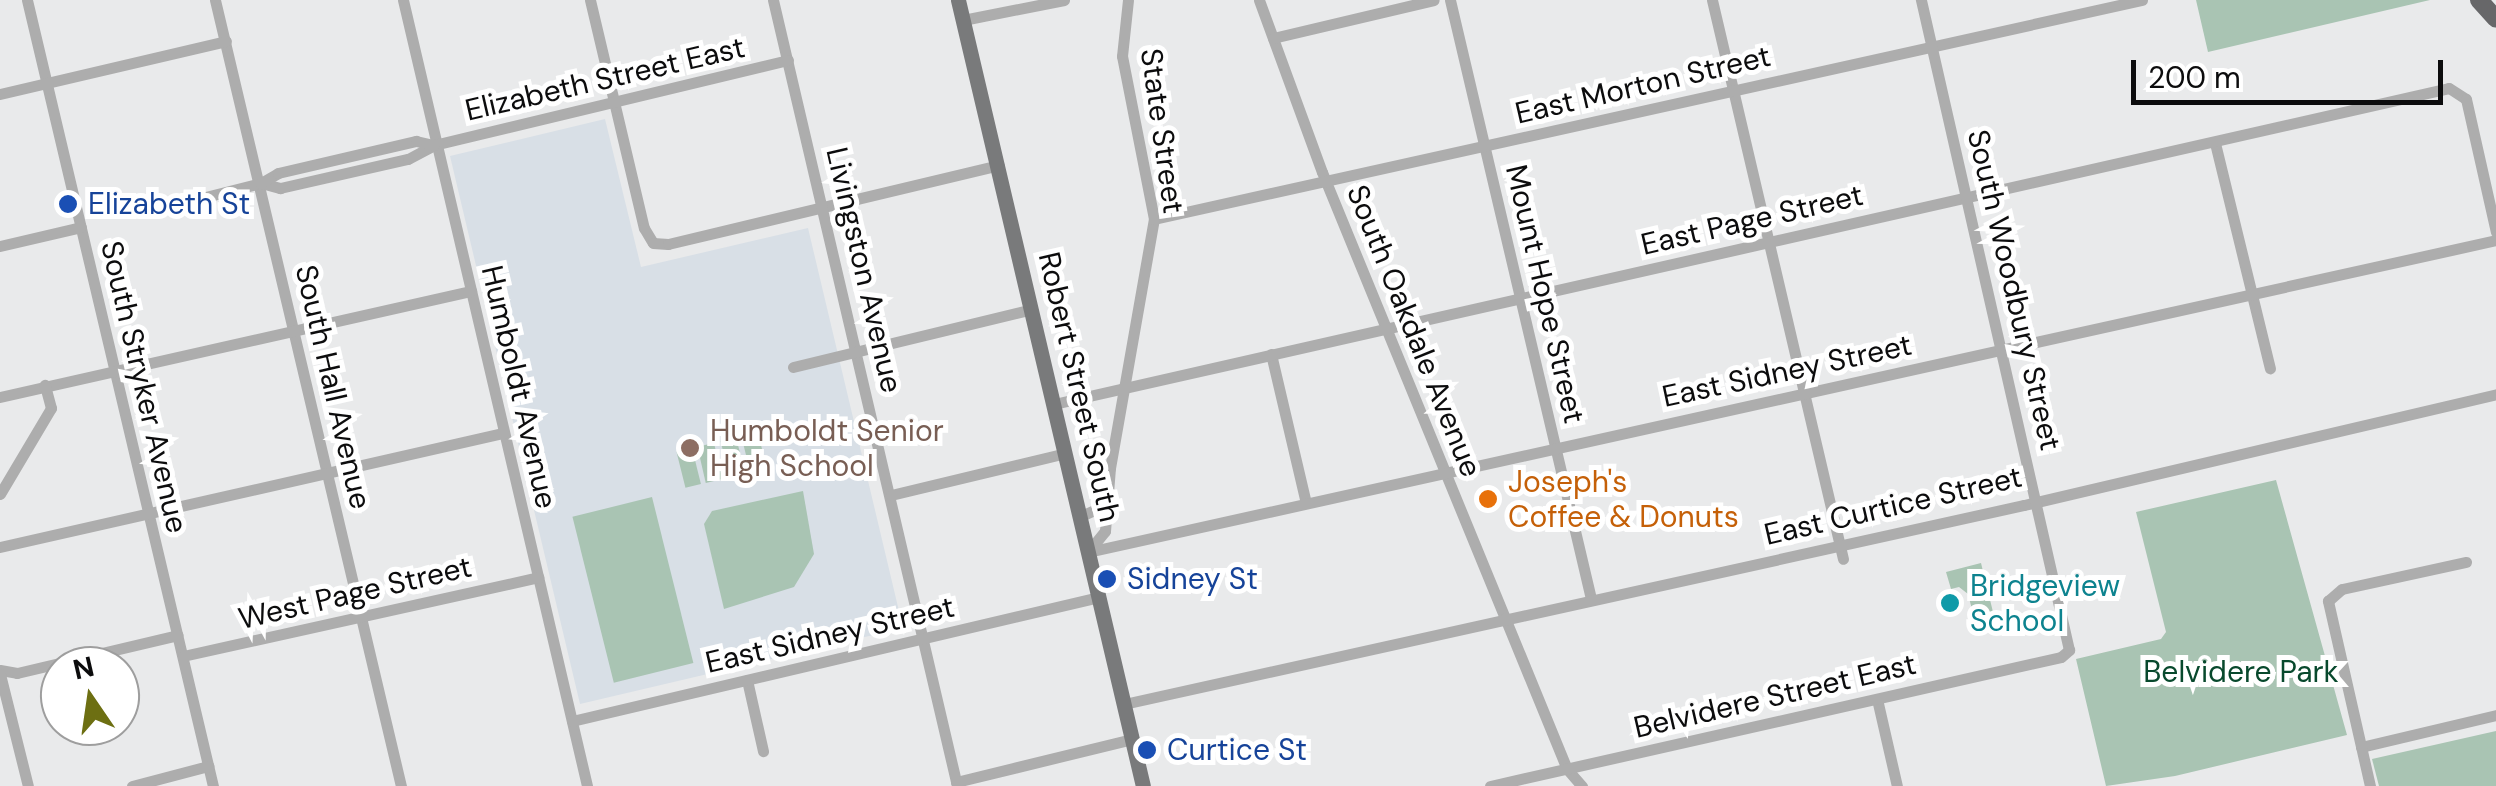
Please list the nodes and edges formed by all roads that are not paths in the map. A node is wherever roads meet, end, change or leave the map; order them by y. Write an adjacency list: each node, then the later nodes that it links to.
1 (27, 0): 22 (street, South Stryker Avenue)
2 (215, 0): 19 (street, South Hall Avenue)
3 (404, 0): 27 (street, Humboldt Avenue)
4 (590, 0): 25 (street)
5 (772, 0): 21 (street, Livingston Avenue)
6 (958, 0): 17 (main road, Robert Street South)
7 (1064, 0): 17 (street)
8 (1128, 0): 35 (street, State Street)
9 (1259, 0): 18 (street, South Oakdale Avenue)
10 (1434, 0): 18 (street)
11 (1450, 0): 28 (street, Mount Hope Street)
12 (1712, 0): 23 (street)
13 (1921, 0): 20 (street, South Woodbury Street)
14 (2142, 0): 20 (street, East Morton Street)
15 (2478, 0): 16 (highway)
16 (2496, 19)
17 (963, 20): 29 (main road, Robert Street South)
18 (1273, 38): 30 (street, South Oakdale Avenue)
19 (226, 41): 22 (street); 31 (street, South Hall Avenue)
20 (1932, 48): 23 (street, East Morton Street); 32 (street, South Woodbury Street)
21 (788, 60): 25 (street, Elizabeth Street East); 33 (street, Livingston Avenue)
22 (46, 84): 24 (street); 36 (street, South Stryker Avenue)
23 (1734, 90): 28 (street, East Morton Street); 39 (street)
24 (0, 94)
25 (614, 105): 27 (street, Elizabeth Street East); 33 (street)
26 (2215, 143): 32 (street, East Page Street); 37 (street, East Page Street); 42 (street)
27 (434, 145): 31 (street, Elizabeth Street East); 41 (street, Humboldt Avenue)
28 (1485, 146): 30 (street, East Morton Street); 43 (street, Mount Hope Street)
29 (999, 165): 33 (street); 44 (main road, Robert Street South)
30 (1326, 182): 35 (street, East Morton Street); 45 (street, South Oakdale Avenue)
31 (261, 183): 34 (street, Elizabeth Street East); 46 (street, South Hall Avenue)
32 (1968, 198): 39 (street, East Page Street); 48 (street, South Woodbury Street)
33 (822, 205): 47 (street, Livingston Avenue)
34 (150, 211)
35 (1154, 219): 54 (street, State Street)
36 (81, 227): 40 (street); 52 (street, South Stryker Avenue)
37 (2496, 232)
38 (2496, 240): 42 (street, East Sidney Street)
39 (1770, 242): 43 (street, East Page Street); 55 (street)
40 (0, 246)
41 (471, 291): 46 (street); 59 (street, Humboldt Avenue)
42 (2249, 294): 48 (street, East Sidney Street); 51 (street)
43 (1519, 298): 45 (street, East Page Street); 60 (street, Mount Hope Street)
44 (1032, 310): 47 (street); 58 (main road, Robert Street South)
45 (1386, 328): 49 (street, East Page Street); 62 (street, South Oakdale Avenue)
46 (293, 329): 52 (street); 63 (street, South Hall Avenue)
47 (857, 348): 50 (street); 65 (street, Livingston Avenue)
48 (2002, 349): 55 (street, East Sidney Street); 66 (street, South Woodbury Street)
49 (1271, 354): 54 (street, East Page Street); 68 (street)
50 (794, 367)
51 (2270, 368)
52 (114, 370): 53 (street); 69 (street, South Stryker Avenue)
53 (45, 386): 57 (street); 64 (street)
54 (1126, 388): 58 (street, East Page Street); 67 (street, State Street)
55 (1805, 393): 60 (street, East Sidney Street); 71 (street)
56 (2496, 394): 66 (street, East Curtice Street)
57 (0, 398)
58 (1054, 404): 61 (main road, Robert Street South)
59 (503, 434): 63 (street); 76 (street, Humboldt Avenue)
60 (1555, 448): 62 (street, East Sidney Street); 78 (street, Mount Hope Street)
61 (1066, 453): 65 (street); 70 (main road, Robert Street South)
62 (1446, 472): 68 (street, East Sidney Street); 80 (street, South Oakdale Avenue)
63 (327, 473): 69 (street); 79 (street, South Hall Avenue)
64 (0, 494)
65 (891, 495): 82 (street, Livingston Avenue)
66 (2034, 502): 71 (street, East Curtice Street); 83 (street, South Woodbury Street)
67 (1106, 504): 70 (street); 73 (street, State Street)
68 (1306, 504): 73 (street, East Sidney Street)
69 (148, 514): 72 (street); 81 (street, South Stryker Avenue)
70 (1081, 516): 73 (main road, Robert Street South)
71 (1839, 545): 74 (street); 78 (street, East Curtice Street)
72 (0, 547)
73 (1088, 552): 77 (main road, Robert Street South)
74 (1844, 560)
75 (2466, 562): 92 (street)
76 (538, 578): 79 (street, West Page Street); 90 (street, Humboldt Avenue)
77 (1099, 598): 82 (street, East Sidney Street); 88 (main road, Robert Street South)
78 (1591, 600): 80 (street, East Curtice Street)
79 (362, 618): 84 (street, West Page Street); 100 (street, South Hall Avenue)
80 (1505, 618): 88 (street, East Curtice Street); 95 (street, South Oakdale Avenue)
81 (178, 635): 84 (street, South Stryker Avenue); 85 (street)
82 (923, 639): 86 (street, East Sidney Street); 96 (street, Livingston Avenue)
83 (2069, 650): 87 (street, Belvidere Street East)
84 (183, 656): 94 (street, South Stryker Avenue)
85 (0, 672): 97 (street)
86 (747, 680): 90 (street, East Sidney Street); 93 (street)
87 (1877, 698): 95 (street, Belvidere Street East); 105 (street)
88 (1124, 704): 91 (main road, Robert Street South)
89 (2496, 715): 92 (street)
90 (572, 721): 101 (street, Humboldt Avenue)
91 (1132, 739): 96 (street); 102 (main road, Robert Street South)
92 (2360, 748): 106 (street)
93 (764, 751)
94 (208, 766): 98 (street); 99 (street, South Stryker Avenue)
95 (1567, 769): 103 (street, Belvidere Street East); 104 (street, South Oakdale Avenue)
96 (956, 784)
97 (28, 786)
98 (132, 786)
99 (213, 786)
100 (401, 786)
101 (586, 786)
102 (1143, 786)
103 (1490, 786)
104 (1582, 786)
105 (1897, 786)
106 (2370, 786)

